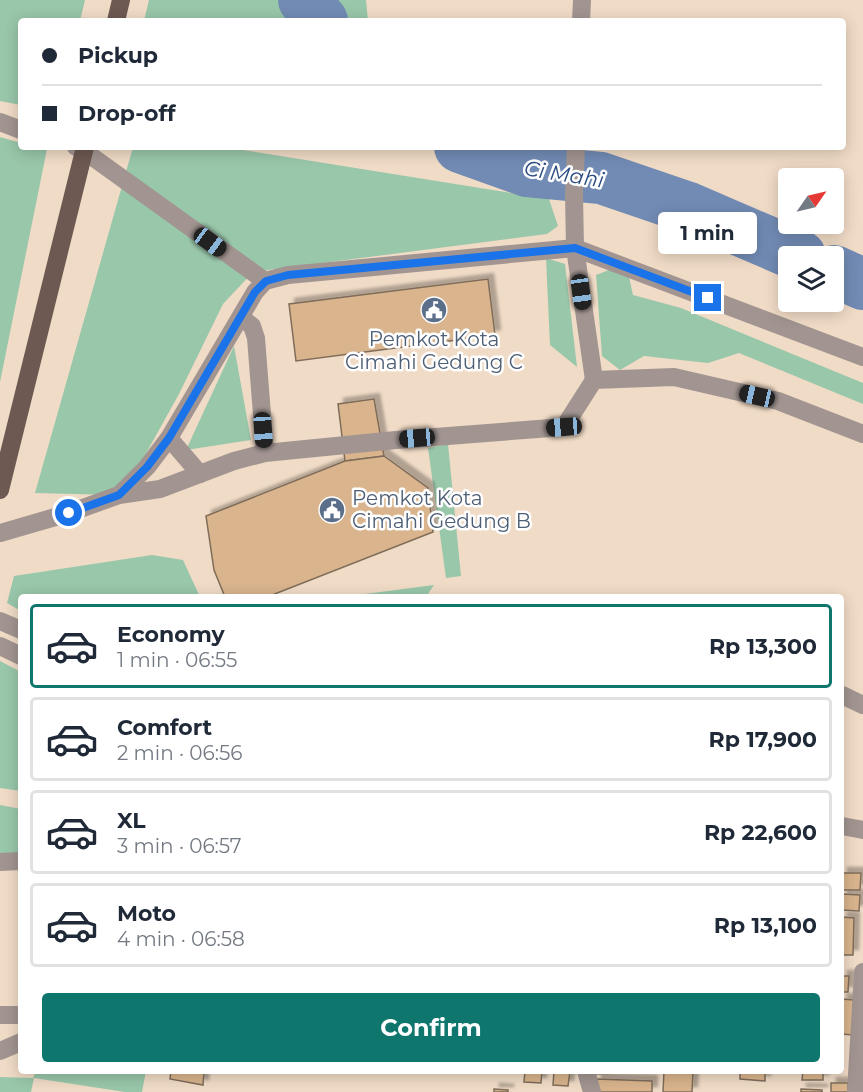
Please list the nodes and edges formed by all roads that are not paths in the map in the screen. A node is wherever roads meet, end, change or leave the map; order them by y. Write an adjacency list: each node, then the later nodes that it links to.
1 (122, 0): 3 (main road)
2 (582, 0): 4 (street)
3 (117, 18)
4 (581, 18)
5 (0, 122): 6 (street)
6 (18, 129)
7 (83, 150): 11 (street)
8 (84, 150): 19 (main road)
9 (576, 151): 10 (street)
10 (575, 248): 11 (street); 13 (street); 14 (street)
11 (266, 281): 12 (street)
12 (241, 317): 16 (street); 17 (street)
13 (863, 357)
14 (594, 380): 15 (street); 17 (street)
15 (863, 434)
16 (169, 438): 18 (street); 20 (street)
17 (265, 453): 18 (street)
18 (200, 474): 20 (street)
19 (0, 490)
20 (119, 495): 21 (street)
21 (0, 532)
22 (0, 621): 23 (street)
23 (18, 629)
24 (0, 646): 25 (street)
25 (18, 655)
26 (844, 697): 27 (street)
27 (863, 705)
28 (844, 826): 29 (street)
29 (863, 830)
30 (18, 861): 31 (street)
31 (0, 862)
32 (863, 972): 39 (street)
33 (0, 1015): 34 (street)
34 (18, 1015)
35 (18, 1043): 36 (street)
36 (0, 1051)
37 (587, 1074): 38 (street)
38 (592, 1092)
39 (856, 1092)

